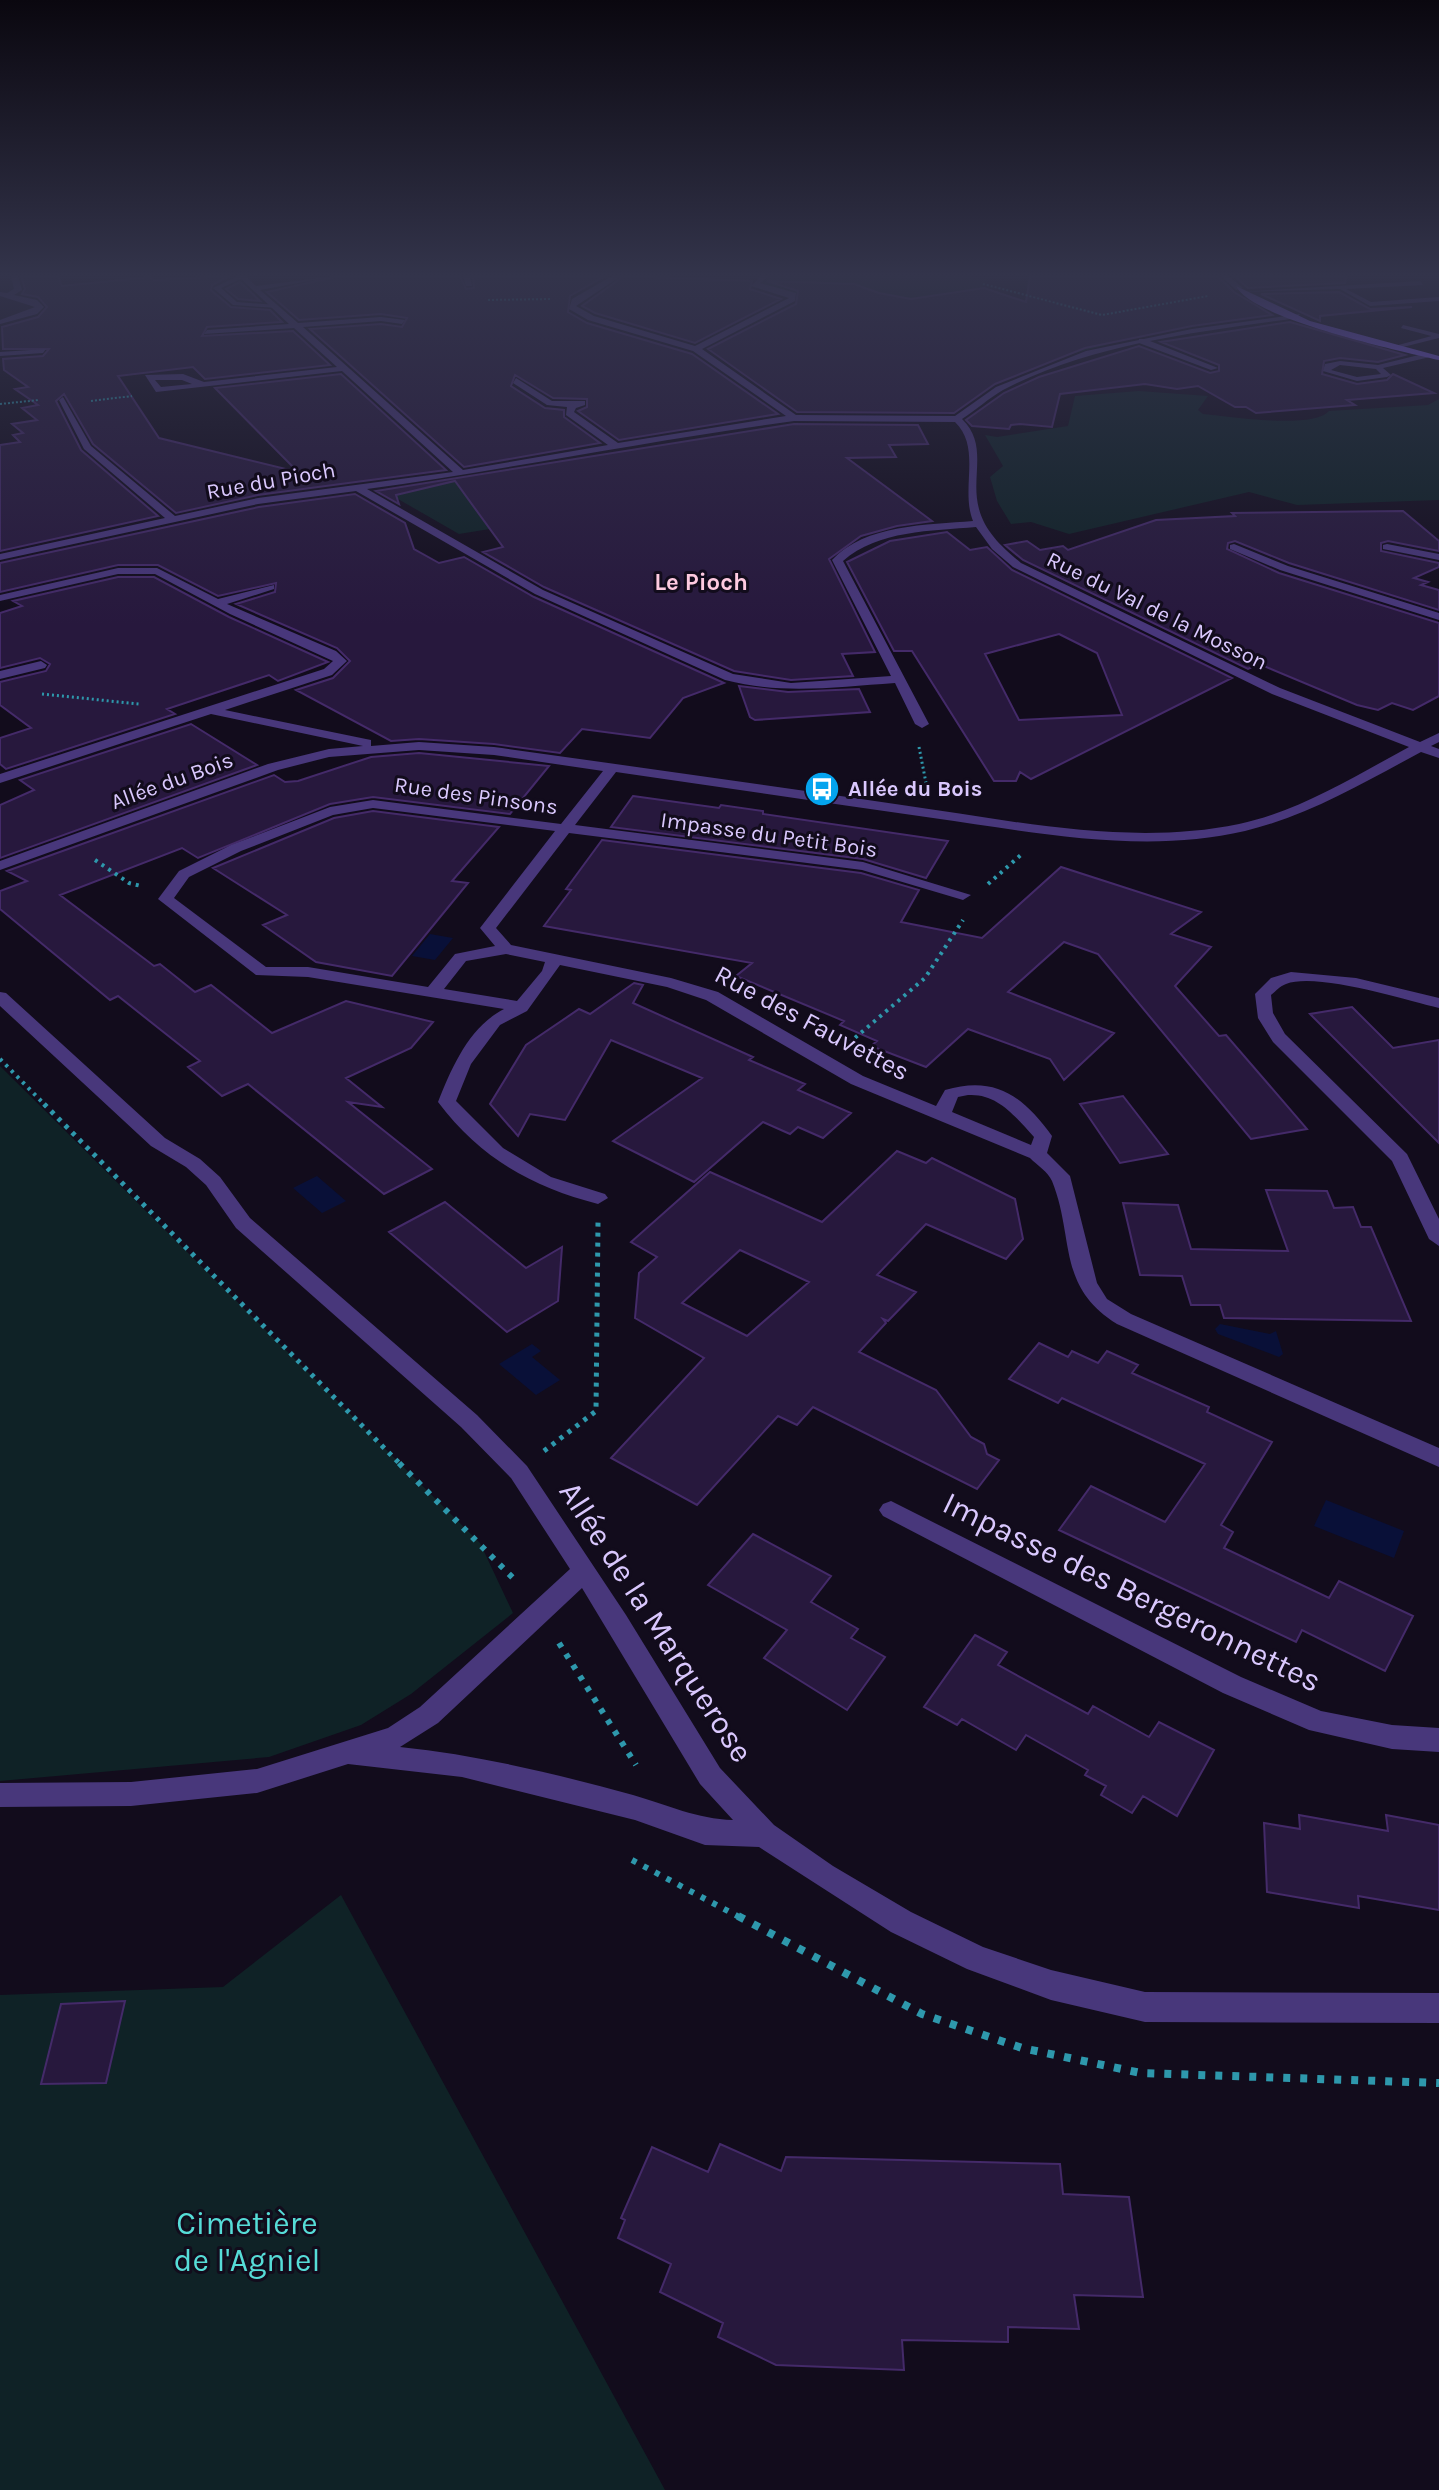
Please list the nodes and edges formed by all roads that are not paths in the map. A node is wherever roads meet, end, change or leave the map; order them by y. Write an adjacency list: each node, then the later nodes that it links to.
1 (372, 392): 9 (street)
2 (533, 392): 8 (street)
3 (757, 392): 6 (street)
4 (995, 392): 7 (street)
5 (64, 401): 11 (street)
6 (794, 418): 7 (street, Rue du Pioch); 8 (street, Rue du Pioch)
7 (957, 419): 12 (street)
8 (617, 447): 9 (street, Rue du Pioch)
9 (460, 473): 10 (street, Rue du Pioch)
10 (355, 486): 11 (street, Rue du Pioch); 23 (street)
11 (174, 520): 15 (street, Rue du Pioch)
12 (979, 524): 23 (street); 27 (street, Rue du Val de la Mosson)
13 (1234, 547): 20 (street)
14 (1387, 547): 16 (street)
15 (0, 557)
16 (1439, 557)
17 (270, 587): 19 (street)
18 (0, 598): 19 (street)
19 (217, 603): 24 (street)
20 (1439, 617)
21 (41, 665): 22 (street)
22 (0, 675)
23 (899, 679): 25 (street)
24 (212, 711): 28 (street); 31 (street)
25 (922, 724)
26 (1439, 737): 27 (street, Allée du Bois)
27 (1420, 746): 29 (street, Rue du Val de la Mosson); 30 (street, Allée du Bois)
28 (381, 747): 30 (street, Allée du Bois); 33 (street, Allée du Bois)
29 (1439, 754)
30 (612, 768): 32 (street)
31 (0, 779)
32 (566, 830): 34 (street, Impasse du Petit Bois); 35 (street); 37 (street, Rue des Pinsons)
33 (0, 866)
34 (963, 895)
35 (506, 949): 36 (street, Rue des Fauvettes); 37 (street)
36 (554, 960): 40 (street); 41 (street, Rue des Fauvettes)
37 (433, 992): 40 (street)
38 (0, 997): 47 (street, Allée de la Marquerose)
39 (1439, 1003): 44 (street)
40 (521, 1007): 43 (street)
41 (941, 1116): 42 (street, Rue des Fauvettes); 42 (street, Rue des Fauvettes)
42 (1037, 1154): 45 (street, Rue des Fauvettes)
43 (598, 1198)
44 (1439, 1239)
45 (1439, 1458)
46 (891, 1510): 48 (street, Impasse des Bergeronnettes)
47 (584, 1571): 49 (street); 51 (street, Allée de la Marquerose)
48 (1439, 1740)
49 (348, 1754): 50 (street); 51 (street)
50 (0, 1795)
51 (764, 1834): 52 (street, Allée de la Marquerose)
52 (1439, 2008)

